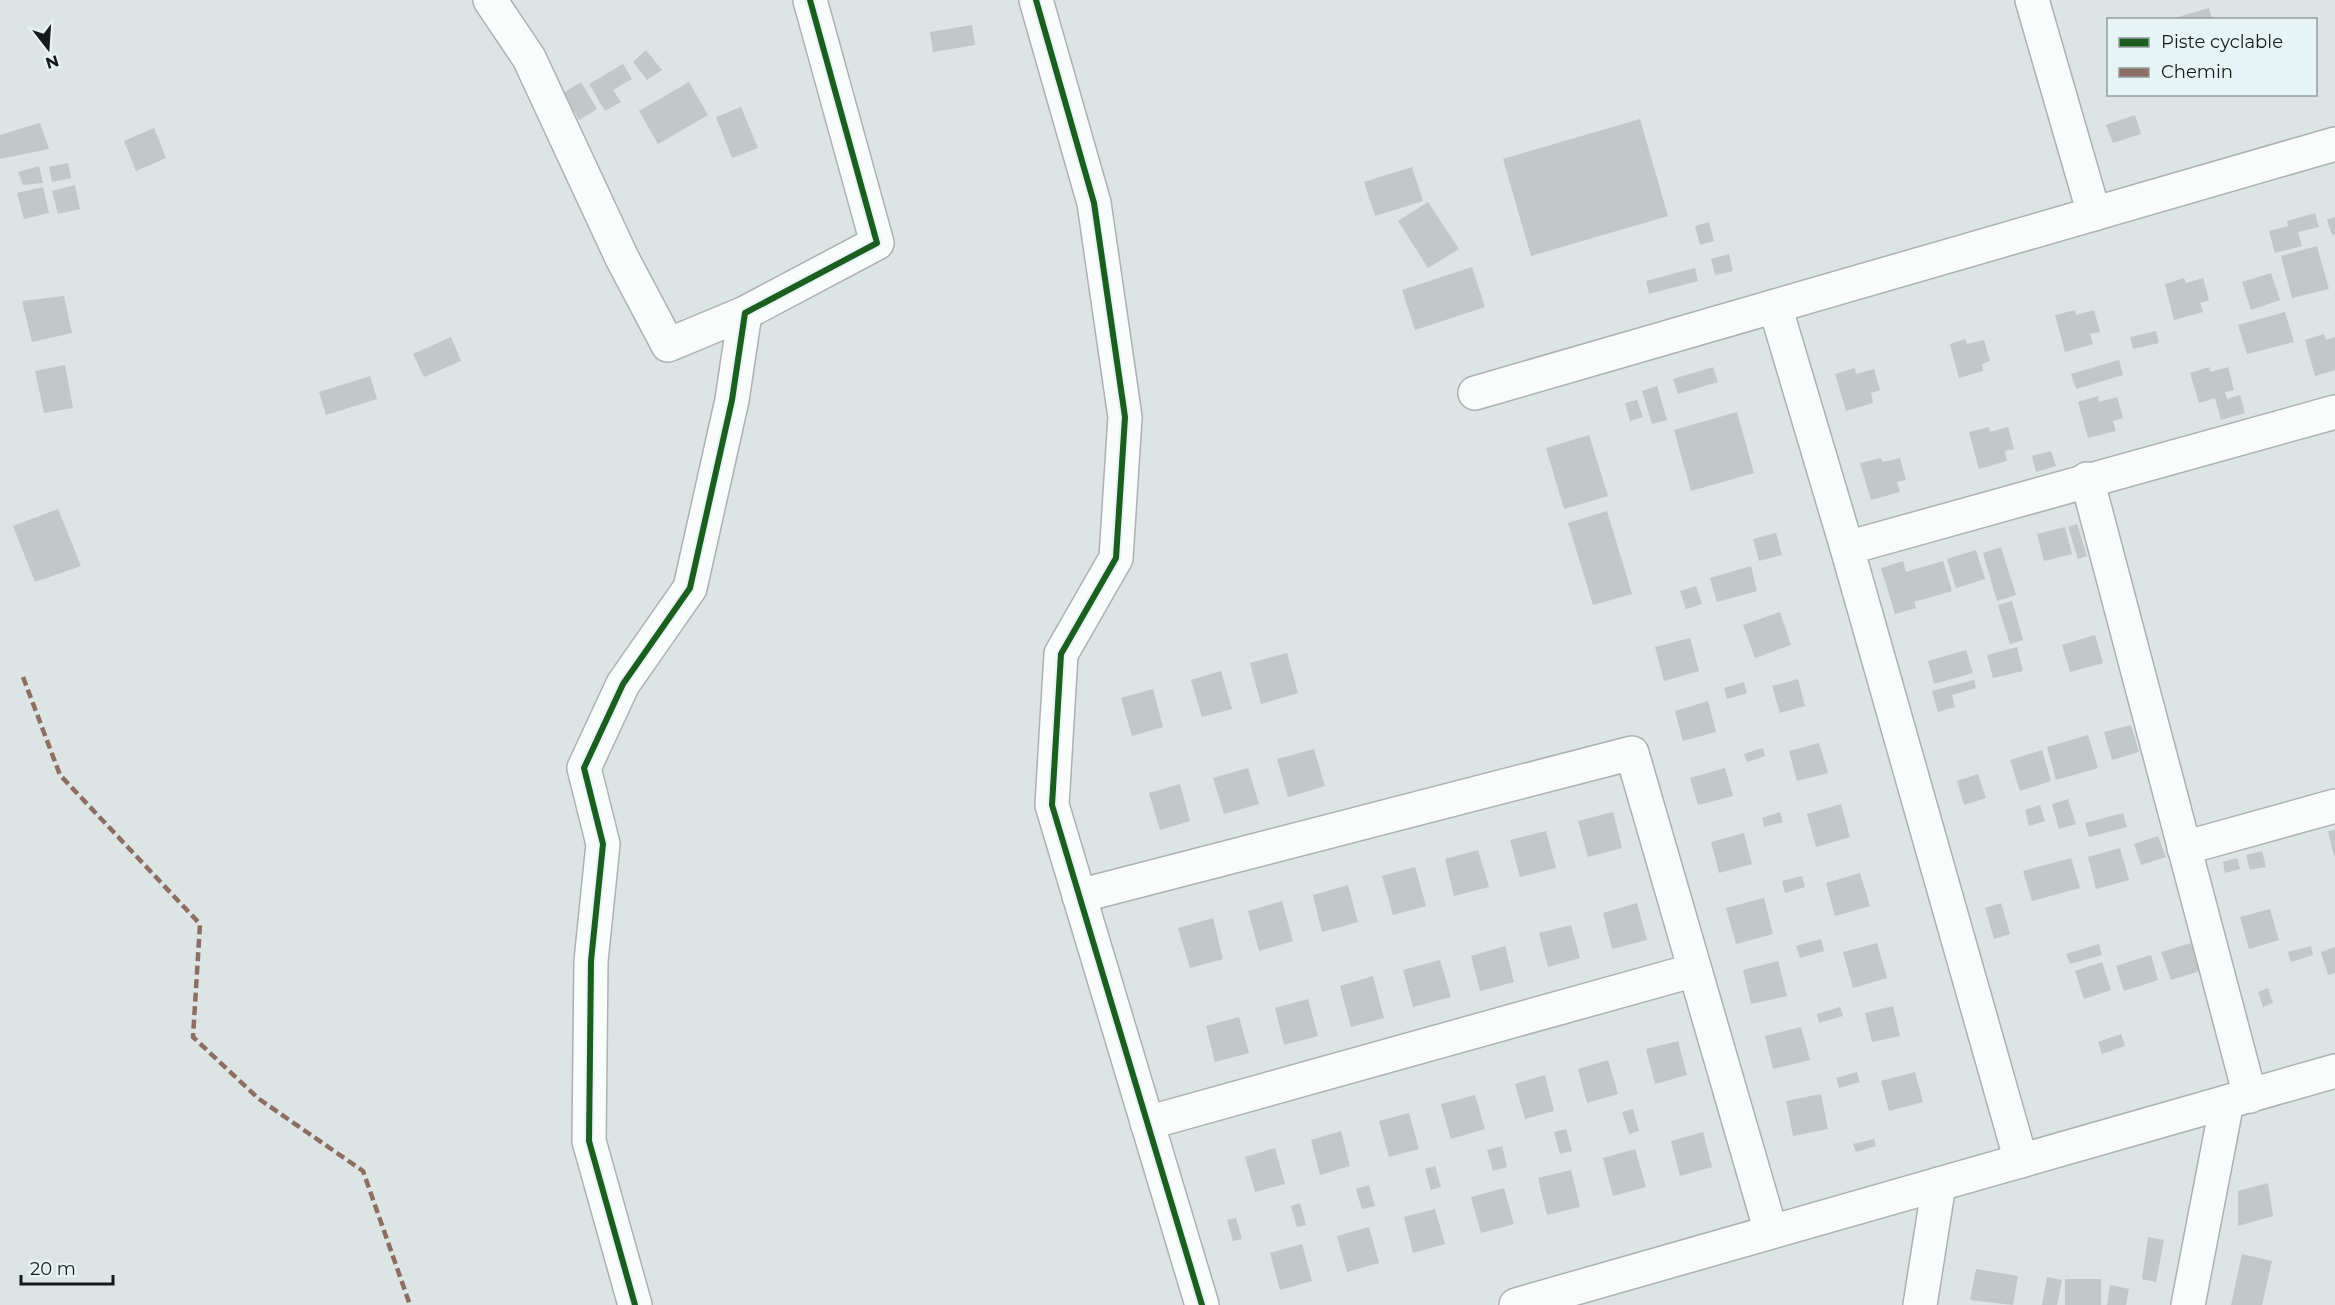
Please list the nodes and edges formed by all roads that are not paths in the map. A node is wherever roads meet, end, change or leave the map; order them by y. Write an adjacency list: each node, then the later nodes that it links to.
1 (490, 0): 8 (street)
2 (810, 0): 8 (street)
3 (1036, 0): 15 (street)
4 (2032, 0): 6 (street)
5 (2335, 144): 6 (street)
6 (2094, 214): 7 (street)
7 (1775, 306): 9 (street); 12 (street)
8 (745, 313): 23 (street)
9 (1475, 393)
10 (2335, 412): 11 (street)
11 (2087, 479): 12 (street); 14 (street)
12 (1847, 548): 20 (street)
13 (2335, 806): 14 (street)
14 (2184, 848): 18 (street)
15 (1079, 896): 16 (street); 19 (street)
16 (1695, 970): 19 (street); 22 (street)
17 (2335, 1071): 18 (street)
18 (2238, 1099): 20 (street); 27 (street)
19 (1147, 1123): 24 (street)
20 (2021, 1161): 21 (street)
21 (1940, 1184): 22 (street); 26 (street)
22 (1771, 1232): 25 (street)
23 (635, 1305)
24 (1202, 1305)
25 (1516, 1305)
26 (1920, 1305)
27 (2188, 1305)

